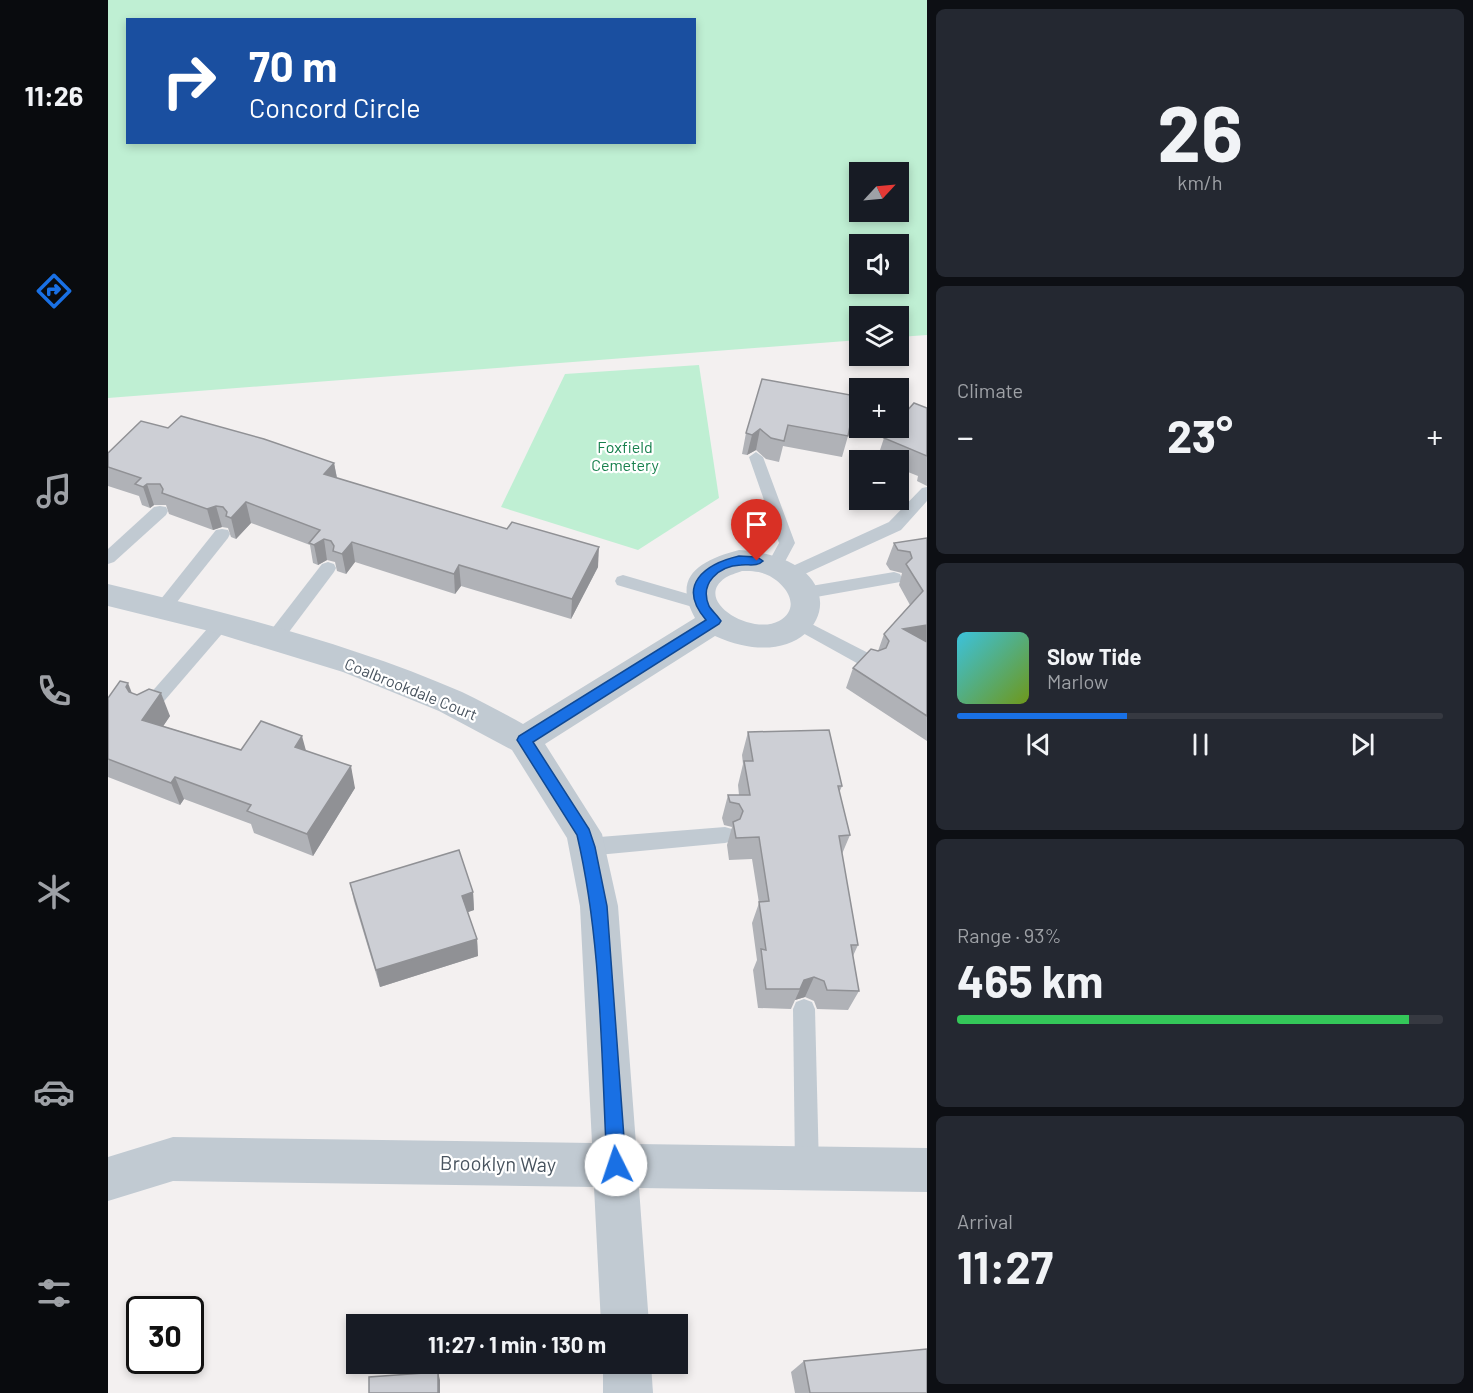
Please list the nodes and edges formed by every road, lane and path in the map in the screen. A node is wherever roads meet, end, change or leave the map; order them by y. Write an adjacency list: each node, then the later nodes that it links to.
1 (756, 457): 7 (lane)
2 (927, 492): 7 (lane)
3 (160, 511): 5 (lane)
4 (222, 534): 11 (lane)
5 (108, 558)
6 (328, 568): 15 (lane)
7 (790, 578): 8 (lane); 12 (street); 13 (street)
8 (894, 578)
9 (623, 581): 12 (lane)
10 (108, 595): 11 (street, Coalbrookdale Court)
11 (164, 608): 14 (street, Coalbrookdale Court)
12 (708, 612): 13 (street); 18 (street)
13 (798, 623): 16 (lane)
14 (221, 624): 15 (street, Coalbrookdale Court); 17 (lane)
15 (273, 639): 18 (street, Coalbrookdale Court)
16 (870, 662)
17 (147, 709)
18 (524, 740): 20 (street, Coalbrookdale Court)
19 (725, 834): 20 (lane)
20 (587, 847): 22 (street, Coalbrookdale Court)
21 (804, 1009): 23 (lane)
22 (616, 1165): 23 (street, Brooklyn Way); 25 (street, Brooklyn Way); 26 (street, Coalbrookdale Court)
23 (807, 1168): 24 (street, Brooklyn Way)
24 (927, 1170)
25 (108, 1179)
26 (624, 1314)
27 (627, 1374): 28 (street)
28 (628, 1393)

